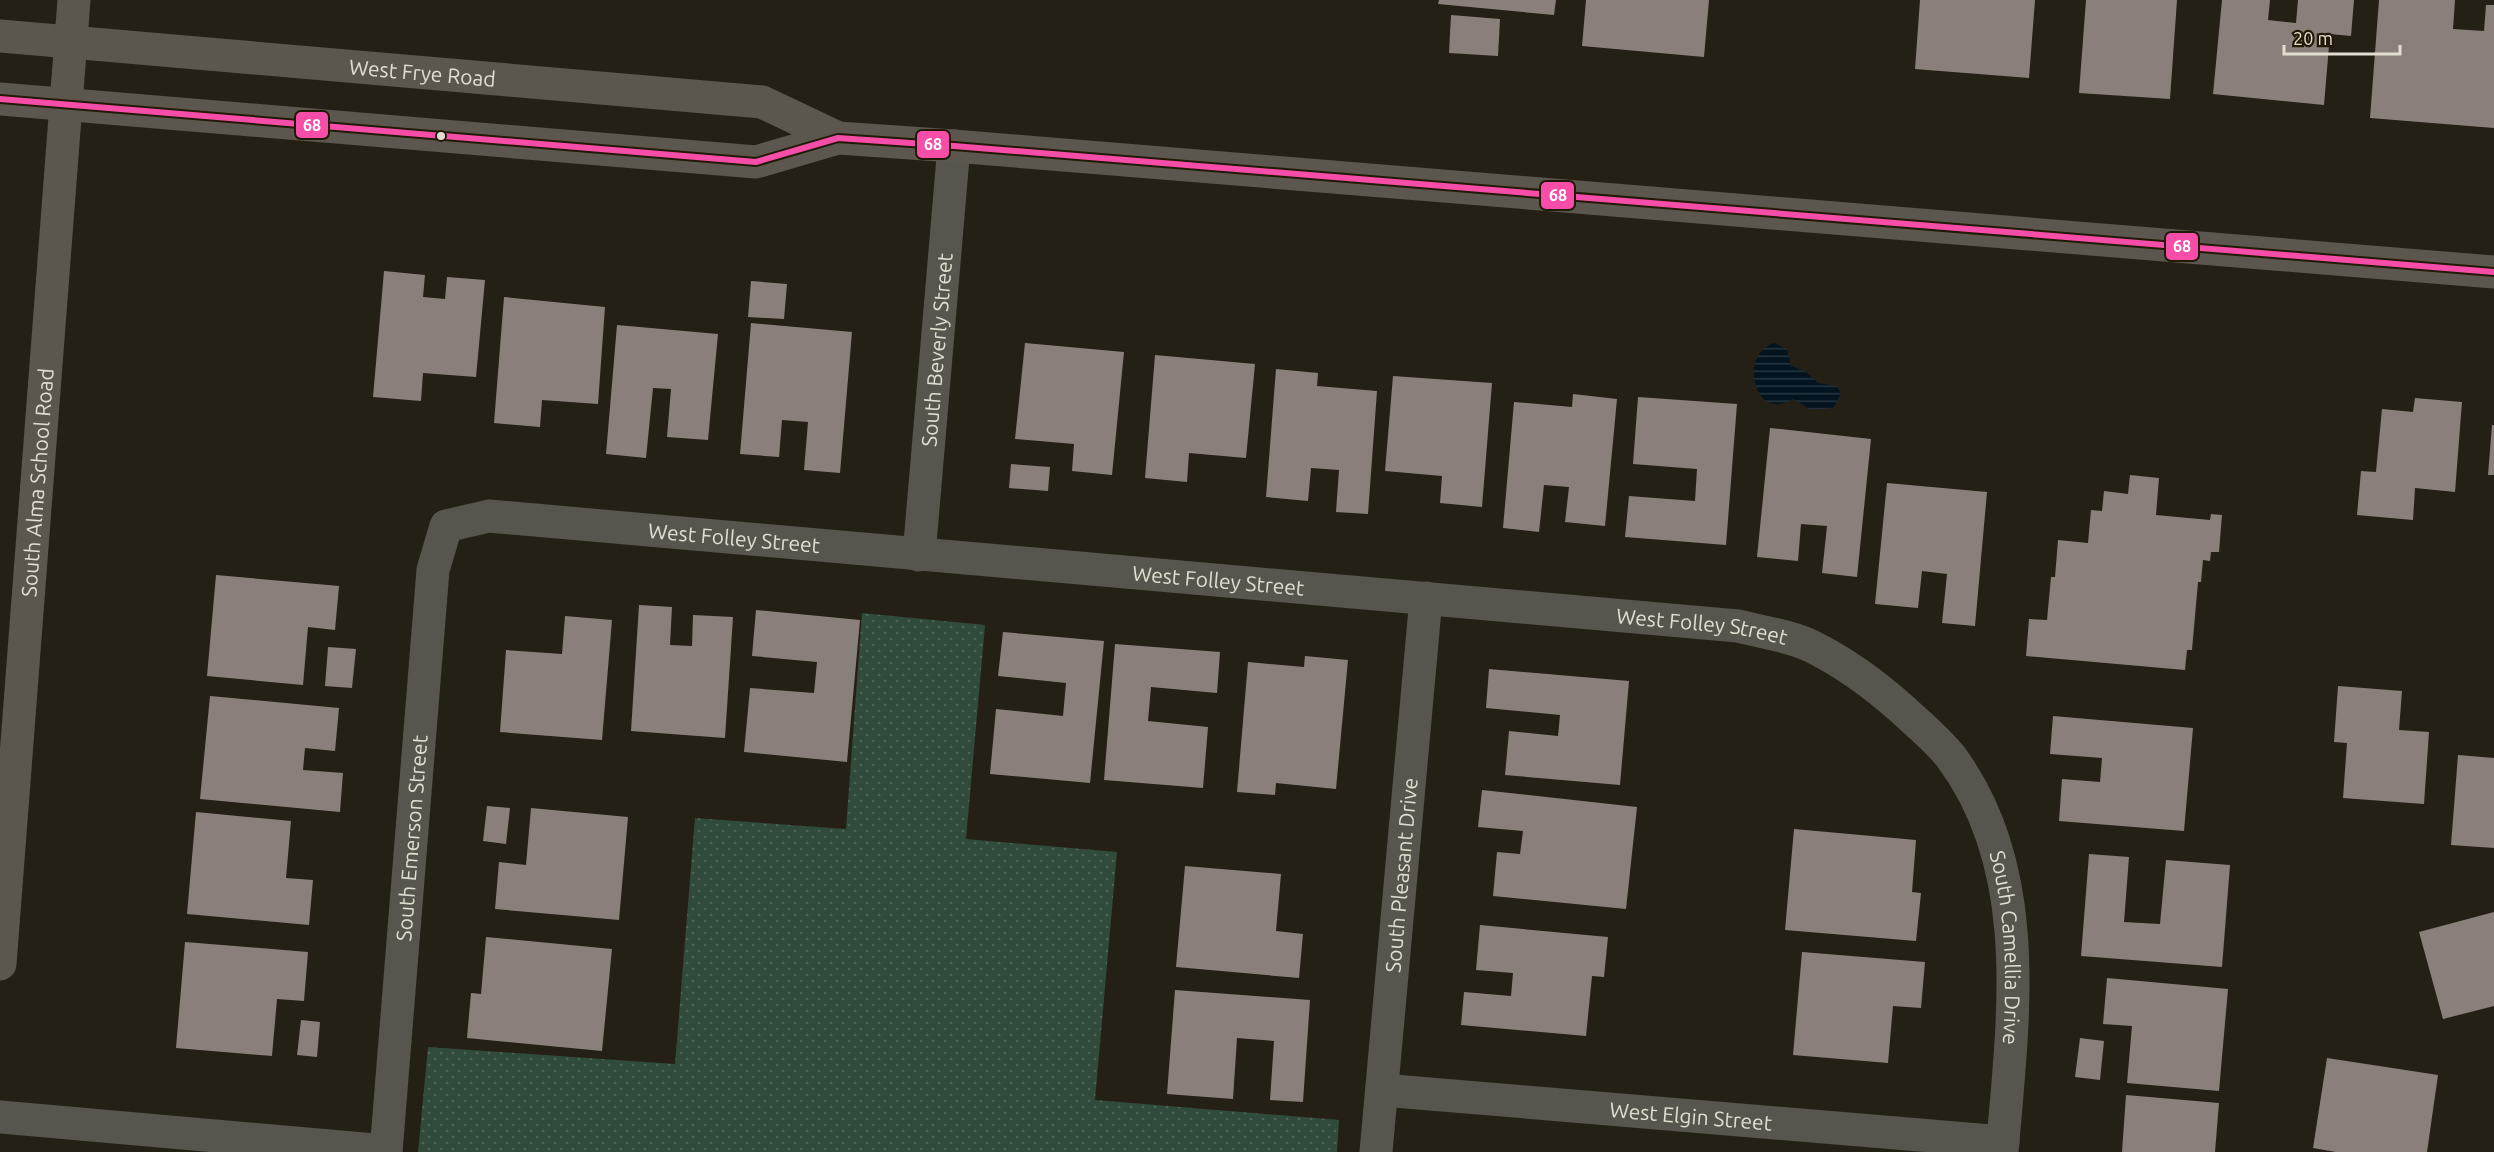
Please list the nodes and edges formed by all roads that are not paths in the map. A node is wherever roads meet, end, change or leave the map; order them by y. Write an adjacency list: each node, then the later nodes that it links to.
1 (74, 0): 3 (street, South Alma School Road)
2 (0, 36): 3 (street, West Frye Road)
3 (71, 42): 5 (street, South Alma School Road); 6 (street, West Frye Road)
4 (0, 99): 5 (street, West Frye Road)
5 (66, 104): 6 (street, West Frye Road); 13 (street, South Alma School Road)
6 (838, 138): 7 (street, West Frye Road)
7 (954, 146): 8 (street, West Frye Road); 10 (street, South Beverly Street)
8 (2494, 272)
9 (446, 526): 10 (street, West Folley Street); 17 (street, South Emerson Street)
10 (919, 555): 11 (street, West Folley Street)
11 (1426, 598): 12 (street, West Folley Street); 14 (street, South Pleasant Drive)
12 (1950, 755): 16 (street, South Camellia Drive)
13 (0, 964)
14 (1382, 1090): 16 (street, West Elgin Street); 18 (street, South Pleasant Drive)
15 (0, 1117): 17 (street)
16 (2002, 1147)
17 (386, 1151)
18 (1376, 1152)

